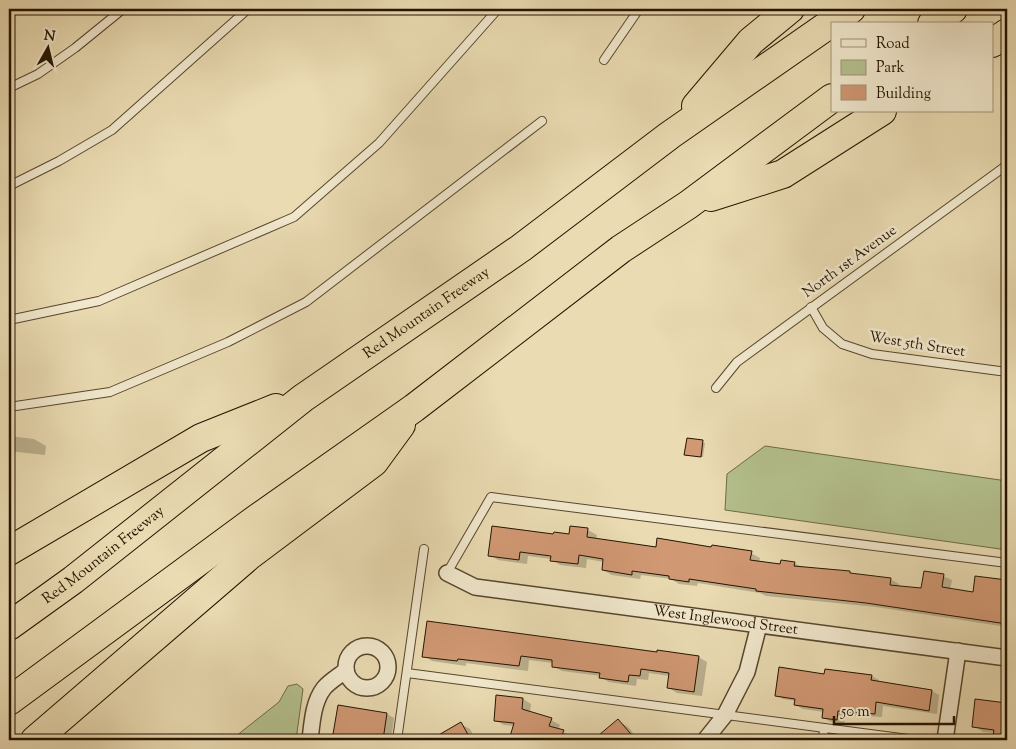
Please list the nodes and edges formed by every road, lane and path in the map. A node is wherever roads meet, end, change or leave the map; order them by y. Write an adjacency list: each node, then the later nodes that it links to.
1 (123, 9): 14 (lane)
2 (248, 9): 20 (lane)
3 (498, 9): 23 (lane)
4 (639, 9): 13 (lane)
5 (790, 9): 18 (highway)
6 (851, 9): 8 (highway, Red Mountain Freeway)
7 (953, 9): 9 (highway)
8 (832, 22)
9 (935, 22)
10 (831, 23): 18 (highway, Red Mountain Freeway)
11 (1007, 33): 12 (highway)
12 (994, 42)
13 (604, 60)
14 (9, 88)
15 (831, 99): 21 (highway)
16 (880, 112): 21 (highway)
17 (542, 121): 27 (lane)
18 (670, 135): 26 (highway, Red Mountain Freeway)
19 (1007, 165): 22 (lane, North 1st Avenue)
20 (9, 186)
21 (688, 204): 28 (highway)
22 (811, 307): 24 (lane, West 5th Street); 25 (lane, North 1st Avenue)
23 (9, 320)
24 (1007, 372)
25 (716, 388)
26 (303, 398): 30 (highway); 34 (highway, Red Mountain Freeway)
27 (9, 407)
28 (414, 408): 39 (highway); 42 (highway)
29 (424, 548): 38 (lane)
30 (9, 551)
31 (1007, 563): 32 (lane)
32 (447, 572): 33 (street, West Inglewood Street)
33 (759, 625): 35 (street, West Inglewood Street); 40 (street)
34 (9, 626)
35 (958, 651): 36 (street, West Inglewood Street); 48 (street)
36 (1007, 658)
37 (346, 670): 43 (street)
38 (407, 673): 40 (lane); 44 (lane)
39 (9, 701)
40 (725, 715): 41 (lane); 45 (street)
41 (824, 728): 46 (lane); 47 (lane)
42 (35, 740)
43 (310, 740)
44 (397, 740)
45 (705, 740)
46 (822, 740)
47 (916, 740)
48 (945, 740)

